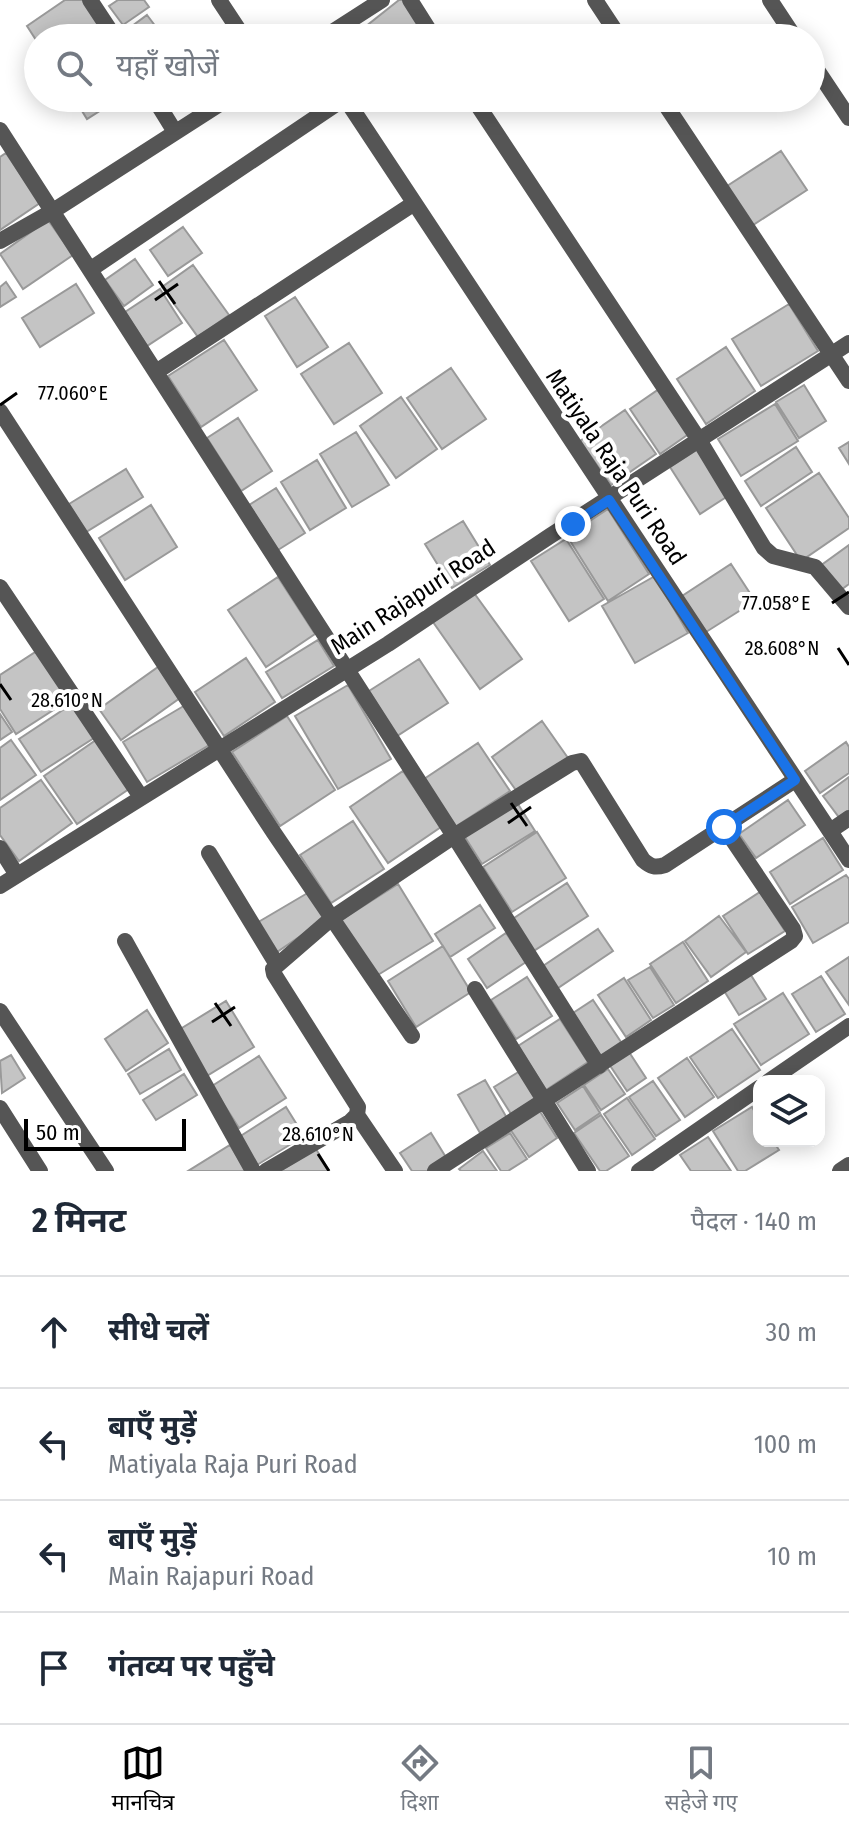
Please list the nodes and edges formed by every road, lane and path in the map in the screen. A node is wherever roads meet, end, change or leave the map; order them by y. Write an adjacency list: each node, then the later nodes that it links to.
1 (90, 0): 8 (street)
2 (219, 0): 9 (street)
3 (382, 0): 7 (street)
4 (410, 0): 11 (street)
5 (595, 0): 12 (street)
6 (770, 0): 13 (street)
7 (356, 7): 10 (street)
8 (106, 24)
9 (235, 24)
10 (338, 24)
11 (425, 24)
12 (611, 24)
13 (786, 24)
14 (825, 82): 21 (street)
15 (163, 112): 23 (street)
16 (207, 112): 23 (street)
17 (324, 112): 27 (street)
18 (354, 112): 24 (street, Matiyala Raja Puri Road)
19 (482, 112): 33 (street)
20 (670, 112): 29 (street)
21 (849, 118)
22 (0, 130): 25 (street)
23 (175, 132): 25 (street)
24 (413, 204): 30 (street); 34 (street, Matiyala Raja Puri Road)
25 (53, 211): 26 (street); 27 (street)
26 (0, 241)
27 (91, 269): 30 (street)
28 (849, 343): 29 (street, Main Rajapuri Road)
29 (832, 355): 31 (street); 33 (street, Main Rajapuri Road)
30 (156, 372): 37 (street)
31 (849, 381)
32 (0, 411): 38 (street)
33 (699, 440): 34 (street, Main Rajapuri Road); 36 (street)
34 (609, 500): 37 (street, Main Rajapuri Road); 39 (street, Matiyala Raja Puri Road)
35 (0, 587): 40 (street)
36 (849, 607)
37 (347, 669): 38 (street, Main Rajapuri Road); 44 (street)
38 (219, 749): 40 (street, Main Rajapuri Road); 50 (street)
39 (795, 780): 42 (street); 43 (street, Matiyala Raja Puri Road)
40 (141, 797): 48 (street, Main Rajapuri Road)
41 (849, 818): 43 (street)
42 (724, 827): 44 (street); 57 (street)
43 (830, 831): 47 (street, Matiyala Raja Puri Road)
44 (454, 836): 50 (street); 57 (street)
45 (0, 848): 48 (street)
46 (209, 853): 52 (street)
47 (849, 860)
48 (17, 875): 49 (street, Main Rajapuri Road)
49 (0, 886)
50 (332, 918): 52 (street); 56 (street)
51 (125, 941): 66 (street)
52 (276, 963): 62 (street)
53 (475, 989): 60 (street)
54 (0, 1011): 65 (street)
55 (849, 1026): 58 (street)
56 (412, 1036)
57 (599, 1066): 60 (street)
58 (778, 1075)
59 (753, 1092): 71 (street)
60 (545, 1101): 69 (street); 70 (street)
61 (0, 1108): 64 (street)
62 (357, 1115): 67 (street); 68 (street)
63 (849, 1165): 72 (street)
64 (40, 1171)
65 (106, 1171)
66 (253, 1171)
67 (266, 1171)
68 (395, 1171)
69 (435, 1171)
70 (588, 1171)
71 (639, 1171)
72 (840, 1171)

